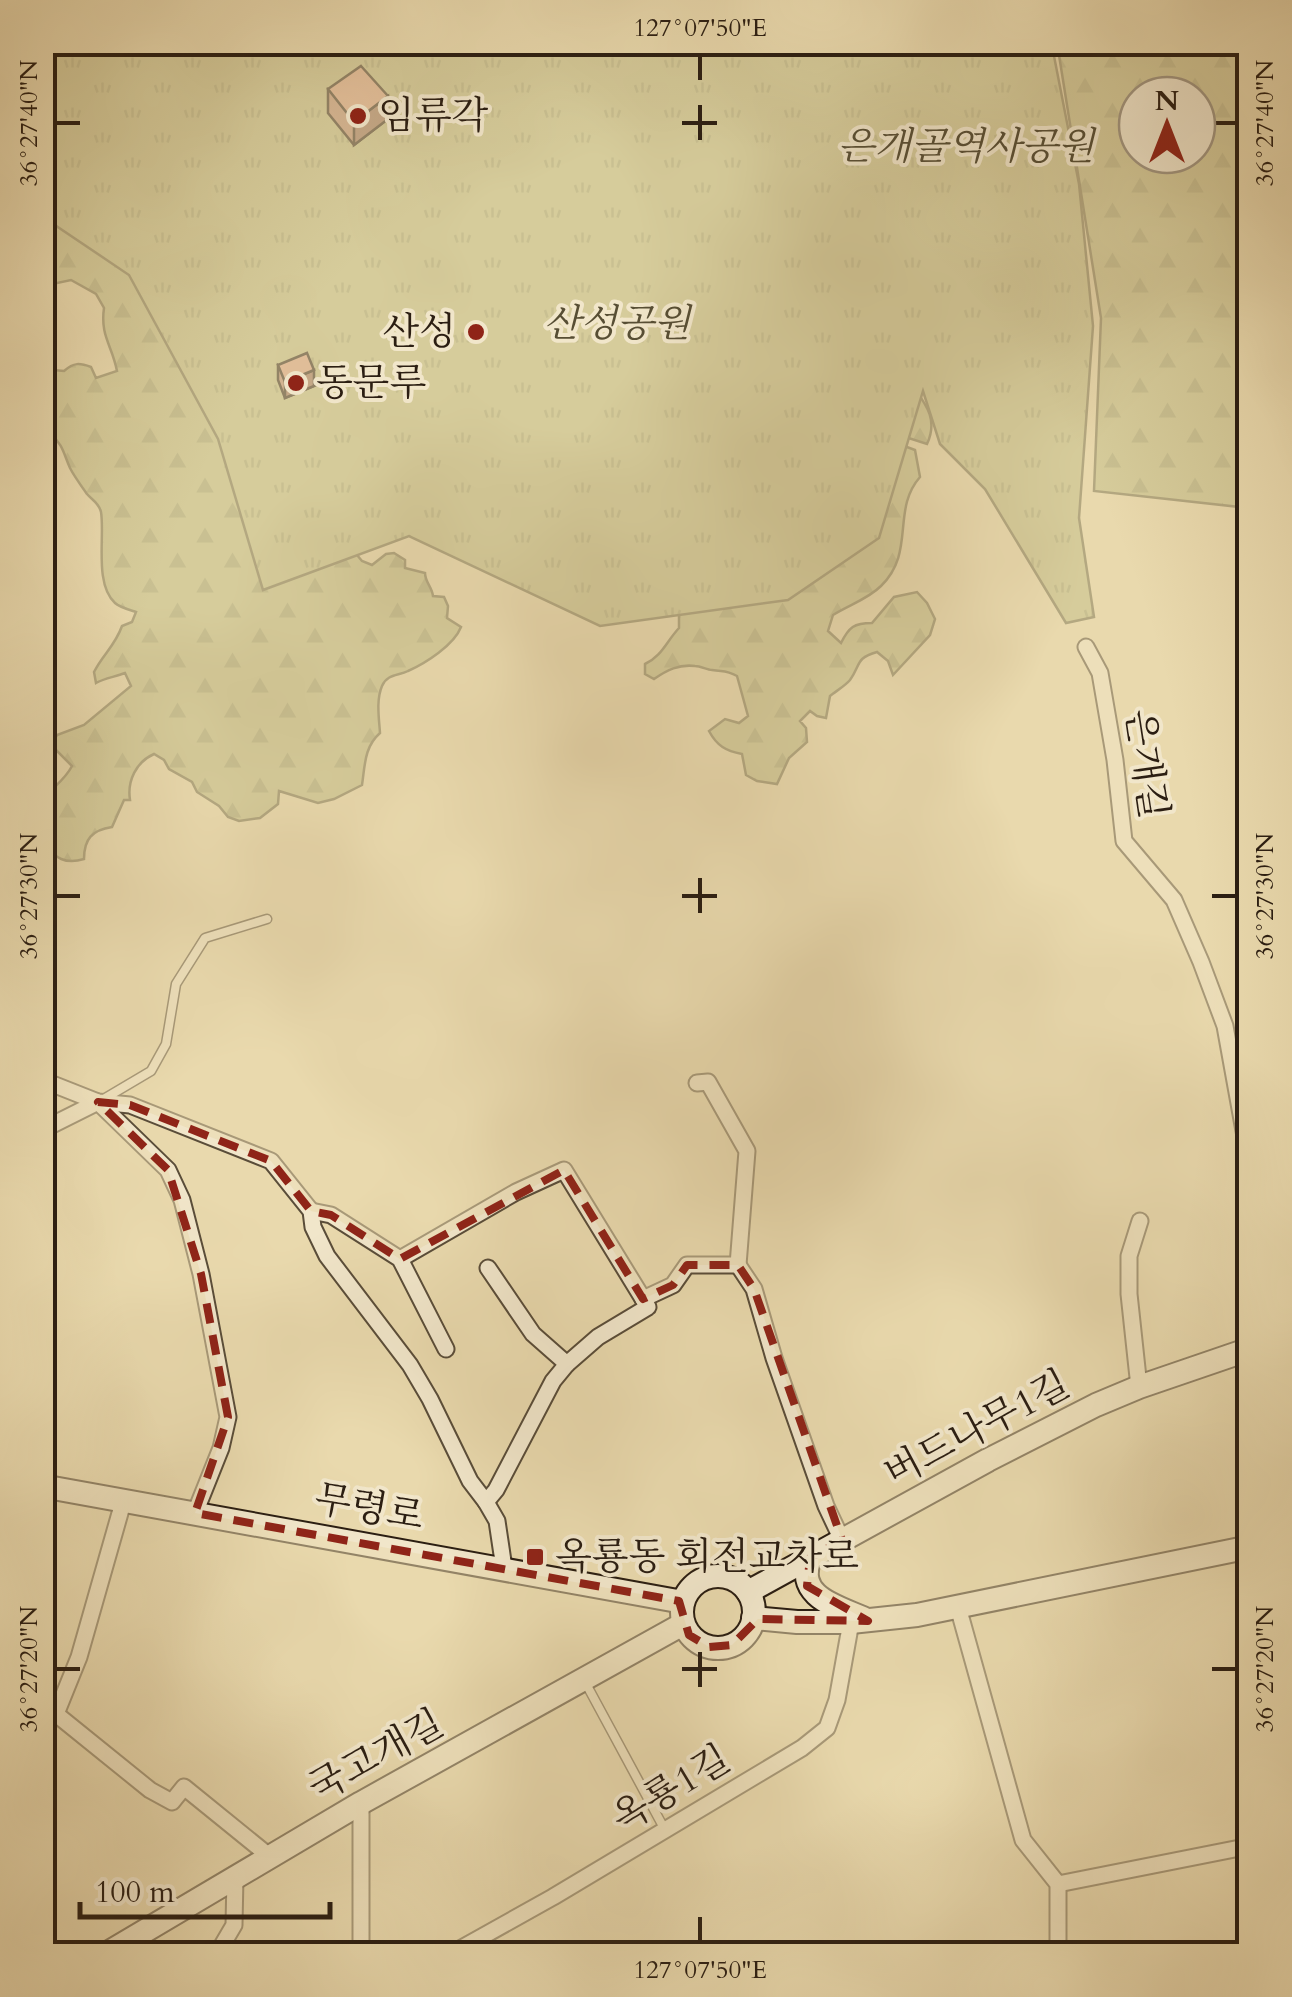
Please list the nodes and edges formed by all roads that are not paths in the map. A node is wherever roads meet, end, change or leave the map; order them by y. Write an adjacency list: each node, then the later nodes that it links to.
1 (1086, 647): 7 (street, 은개길)
2 (267, 919): 5 (lane)
3 (697, 1083): 11 (street)
4 (42, 1084): 5 (street)
5 (98, 1102): 6 (street); 8 (street); 21 (street)
6 (42, 1130)
7 (1250, 1164)
8 (311, 1211): 10 (street); 20 (street)
9 (1140, 1221): 17 (street)
10 (400, 1260): 13 (street); 14 (street)
11 (738, 1265): 13 (street); 22 (street)
12 (488, 1268): 16 (street)
13 (643, 1299): 16 (street)
14 (446, 1349)
15 (1250, 1349): 17 (main road, 버드나무1길)
16 (567, 1364): 20 (street)
17 (1139, 1387): 22 (main road, 버드나무1길)
18 (42, 1486): 19 (main road, 무령로)
19 (124, 1500): 21 (main road, 무령로); 32 (street)
20 (486, 1502): 25 (street)
21 (195, 1513): 25 (main road, 무령로)
22 (842, 1540): 24 (main road, 버드나무1길)
23 (1250, 1547): 27 (main road)
24 (810, 1558): 26 (main road, 버드나무1길); 30 (main road)
25 (504, 1568): 28 (main road, 무령로)
26 (748, 1592): 28 (main road); 29 (main road)
27 (958, 1607): 30 (main road); 38 (street)
28 (683, 1613): 29 (main road); 31 (main road, 국고개길)
29 (753, 1618): 30 (main road)
30 (859, 1622): 34 (street, 옥룡1길)
31 (583, 1680): 33 (main road, 국고개길); 34 (lane)
32 (50, 1718): 36 (street)
33 (361, 1804): 36 (main road, 국고개길); 41 (street)
34 (665, 1830): 42 (street, 옥룡1길)
35 (1250, 1846): 38 (street)
36 (270, 1856): 37 (main road, 국고개길)
37 (235, 1877): 39 (main road, 국고개길); 40 (street)
38 (1058, 1884): 43 (street)
39 (106, 1954)
40 (218, 1954)
41 (361, 1954)
42 (451, 1954)
43 (1058, 1954)

